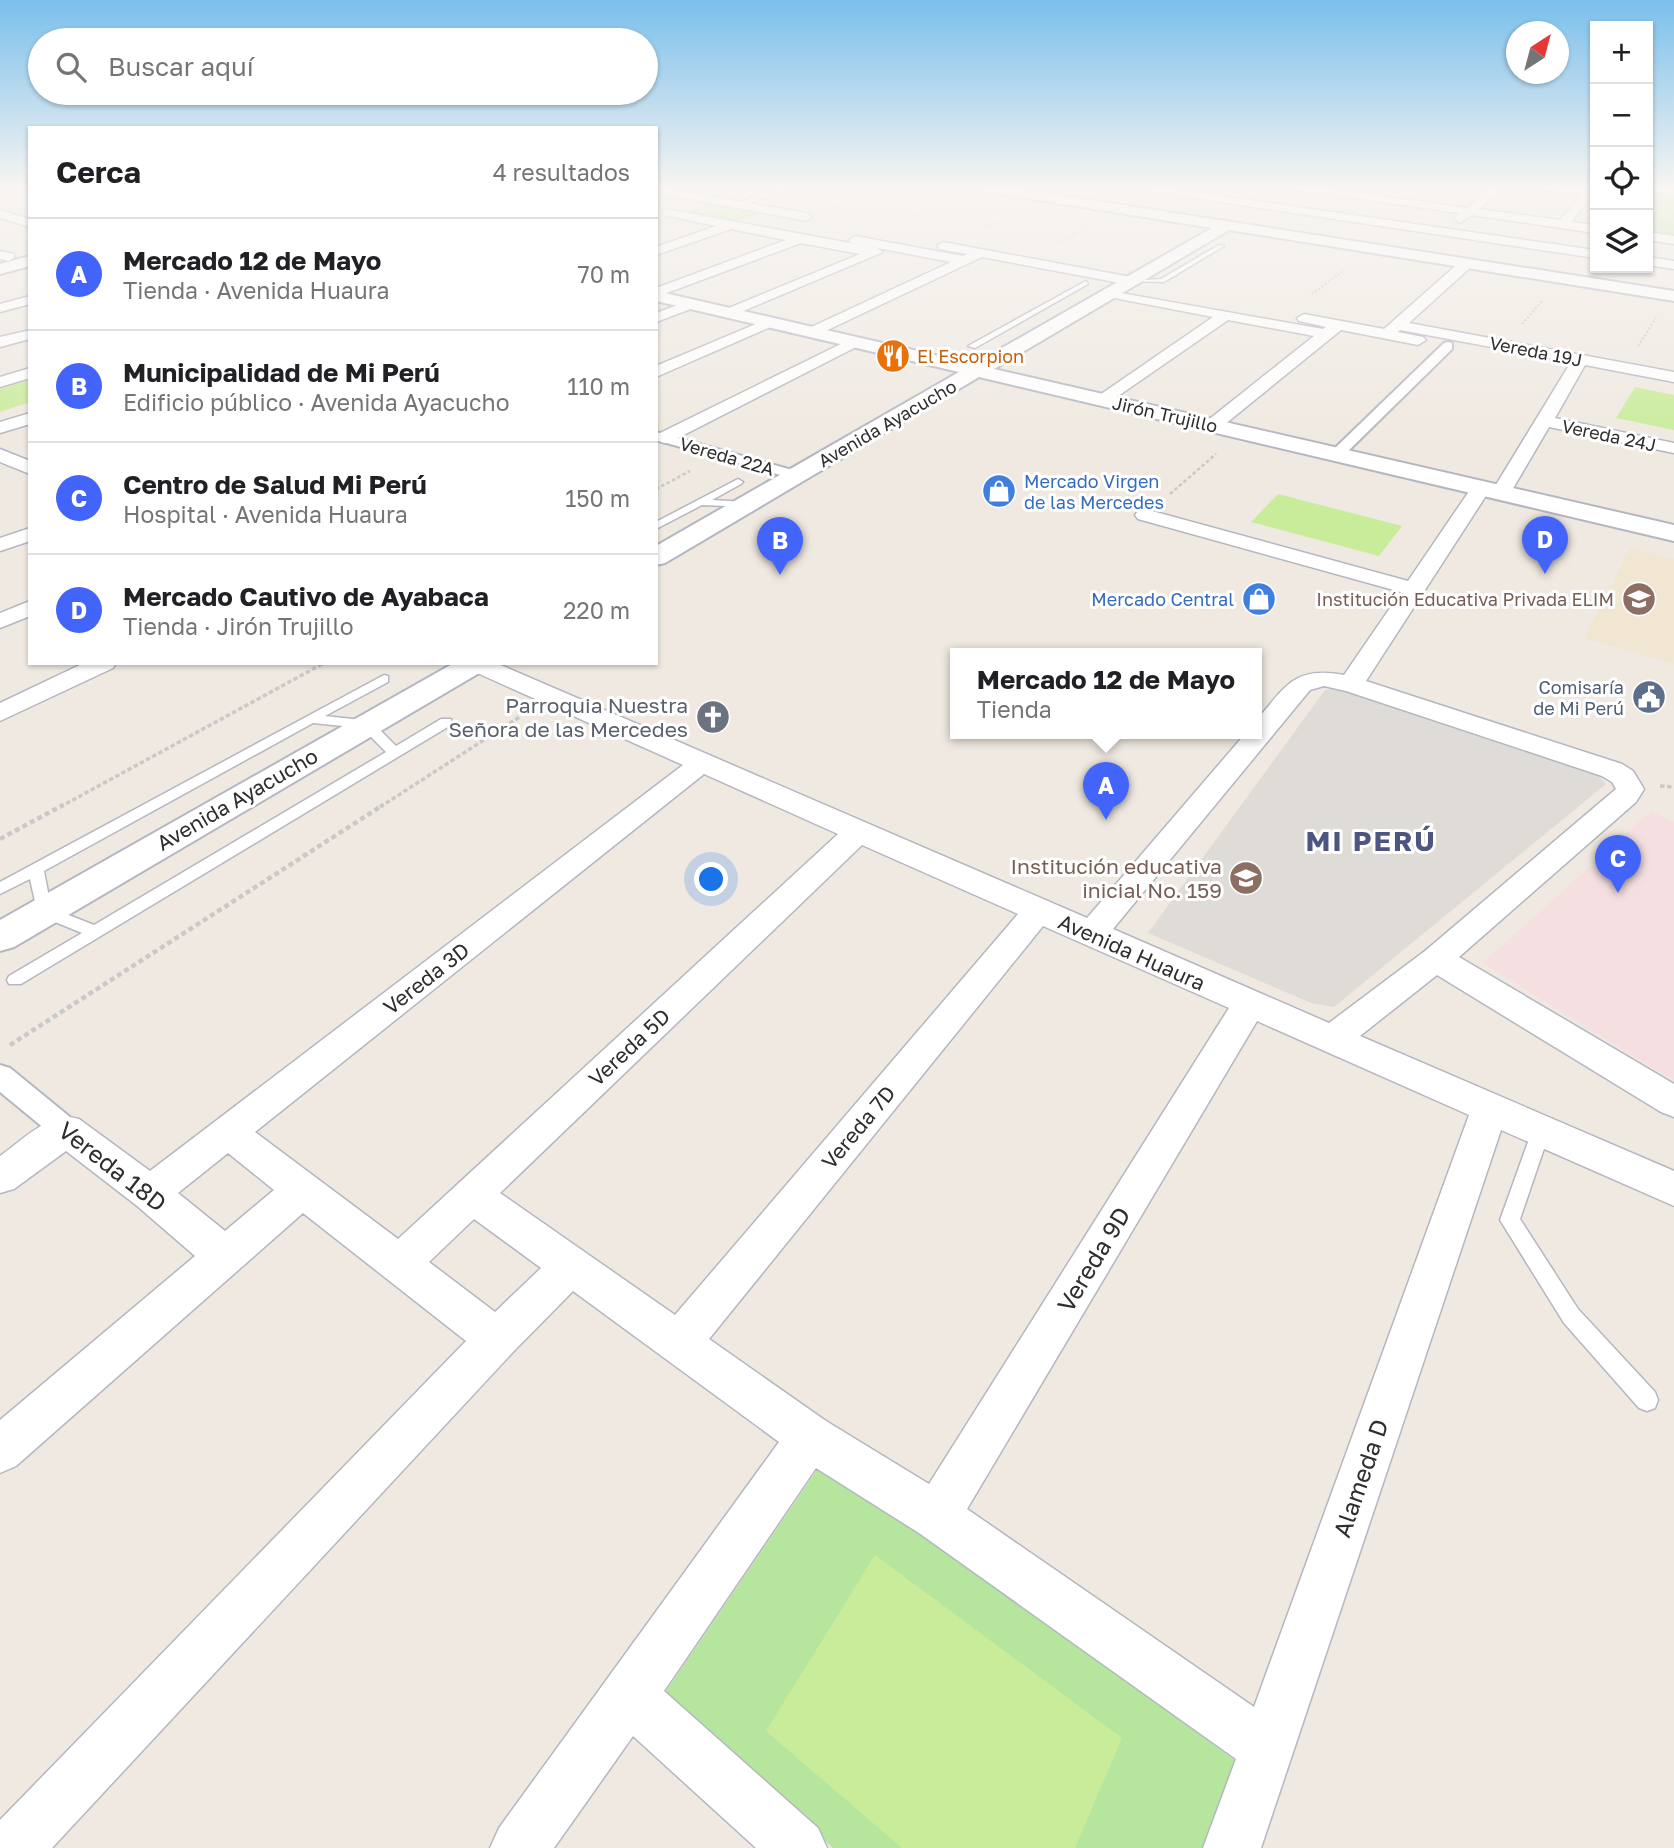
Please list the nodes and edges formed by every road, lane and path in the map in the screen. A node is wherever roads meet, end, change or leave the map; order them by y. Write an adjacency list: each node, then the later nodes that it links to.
1 (712, 273): 13 (street)
2 (825, 273): 21 (street)
3 (936, 273): 28 (street)
4 (1089, 273): 10 (street)
5 (1143, 273): 10 (street, Avenida Ayacucho)
6 (1340, 273): 23 (path)
7 (1456, 273): 27 (street)
8 (1533, 273): 9 (street)
9 (1563, 278): 16 (street); 35 (path)
10 (1130, 281): 15 (street, Avenida Ayacucho)
11 (1086, 283): 12 (lane)
12 (1067, 293): 14 (lane); 30 (lane)
13 (658, 294)
14 (1079, 294)
15 (1101, 295): 22 (street); 39 (street, Avenida Ayacucho)
16 (1672, 295): 38 (path)
17 (658, 296): 19 (street, Jirón Trujillo)
18 (28, 301): 20 (street)
19 (691, 304): 21 (street, Jirón Trujillo); 24 (street)
20 (0, 308)
21 (729, 313): 25 (street, Jirón Trujillo)
22 (1225, 315): 26 (street); 44 (street)
23 (1285, 315): 26 (street)
24 (658, 317)
25 (770, 322): 28 (street, Jirón Trujillo); 40 (street)
26 (1332, 329): 27 (street, Vereda 19J); 47 (street)
27 (1393, 330): 32 (street, Vereda 19J)
28 (812, 332): 34 (street, Jirón Trujillo)
29 (28, 335): 33 (street)
30 (990, 336): 31 (lane); 36 (lane)
31 (1000, 340)
32 (1453, 341): 35 (street, Vereda 19J); 52 (street)
33 (0, 342)
34 (855, 342): 39 (street, Jirón Trujillo); 50 (street)
35 (1503, 345): 37 (street, Vereda 19J)
36 (972, 346)
37 (1581, 359): 38 (street, Vereda 19J); 46 (street)
38 (1625, 368): 42 (street, Vereda 19J)
39 (978, 370): 44 (street, Jirón Trujillo); 56 (street, Avenida Ayacucho)
40 (658, 371)
41 (28, 374): 43 (street)
42 (1674, 377)
43 (0, 382)
44 (1102, 399): 47 (street, Jirón Trujillo)
45 (28, 419): 48 (street)
46 (1545, 421): 51 (street, Vereda 24J); 59 (street)
47 (1213, 425): 49 (street, Jirón Trujillo)
48 (0, 428)
49 (1242, 432): 52 (street, Jirón Trujillo); 62 (path)
50 (660, 437): 56 (street, Vereda 22A)
51 (1674, 448)
52 (1337, 454): 59 (street, Jirón Trujillo)
53 (0, 455): 54 (street)
54 (28, 470)
55 (28, 472): 57 (street)
56 (798, 476): 61 (street, Avenida Ayacucho)
57 (10, 480)
58 (738, 482): 60 (lane)
59 (1491, 490): 64 (street, Jirón Trujillo); 68 (street)
60 (701, 502): 61 (lane); 63 (lane)
61 (746, 505): 67 (street, Avenida Ayacucho)
62 (1145, 516): 68 (street)
63 (658, 525)
64 (1674, 533)
65 (28, 535): 66 (street)
66 (0, 545)
67 (658, 556)
68 (1413, 589): 76 (street)
69 (28, 609): 70 (street)
70 (0, 621)
71 (100, 665): 78 (street)
72 (320, 665): 87 (path)
73 (471, 665): 81 (street, Avenida Ayacucho)
74 (479, 665): 77 (street, Avenida Huaura)
75 (384, 679): 79 (lane)
76 (1351, 684): 82 (street); 95 (street)
77 (551, 697): 85 (street, Avenida Huaura); 99 (path)
78 (0, 713)
79 (312, 719): 81 (lane); 88 (lane)
80 (446, 722): 84 (lane)
81 (366, 724): 84 (lane); 90 (street, Avenida Ayacucho)
82 (1262, 731)
83 (1255, 739): 93 (street)
84 (395, 752): 92 (lane)
85 (702, 763): 86 (street, Avenida Huaura); 105 (street, Vereda 3D)
86 (858, 832): 91 (street, Avenida Huaura); 110 (street, Vereda 5D)
87 (0, 839)
88 (36, 870): 89 (lane); 90 (lane)
89 (0, 889)
90 (44, 911): 92 (lane); 94 (street, Avenida Ayacucho)
91 (1038, 911): 93 (street, Avenida Huaura); 115 (street, Vereda 7D)
92 (96, 932): 96 (lane)
93 (1092, 934): 97 (street, Avenida Huaura)
94 (0, 937)
95 (1436, 959): 98 (street); 101 (street)
96 (15, 980)
97 (1250, 1003): 98 (street, Avenida Huaura); 119 (street, Vereda 9D)
98 (1332, 1039): 102 (street, Avenida Huaura)
99 (0, 1052)
100 (0, 1076): 103 (street, Vereda 18D)
101 (1674, 1102)
102 (1490, 1108): 104 (street, Avenida Huaura); 121 (street, Alameda D)
103 (66, 1130): 106 (street); 109 (street, Vereda 18D)
104 (1541, 1131): 108 (street, Avenida Huaura); 116 (lane)
105 (228, 1132): 107 (street); 109 (street, Vereda 3D)
106 (0, 1177)
107 (304, 1188): 111 (street); 112 (street)
108 (1674, 1189)
109 (150, 1193): 111 (street, Vereda 18D)
110 (472, 1195): 112 (street, Vereda 5D); 113 (street)
111 (225, 1256): 118 (street)
112 (400, 1263): 114 (street)
113 (571, 1266): 114 (street); 115 (street)
114 (497, 1339): 122 (street)
115 (678, 1344): 117 (street)
116 (1647, 1400)
117 (810, 1437): 119 (street); 120 (street)
118 (0, 1450)
119 (936, 1516): 121 (street)
120 (629, 1696): 123 (street); 124 (street)
121 (1266, 1748): 125 (street, Alameda D)
122 (13, 1848)
123 (519, 1848)
124 (798, 1848)
125 (1231, 1848)

